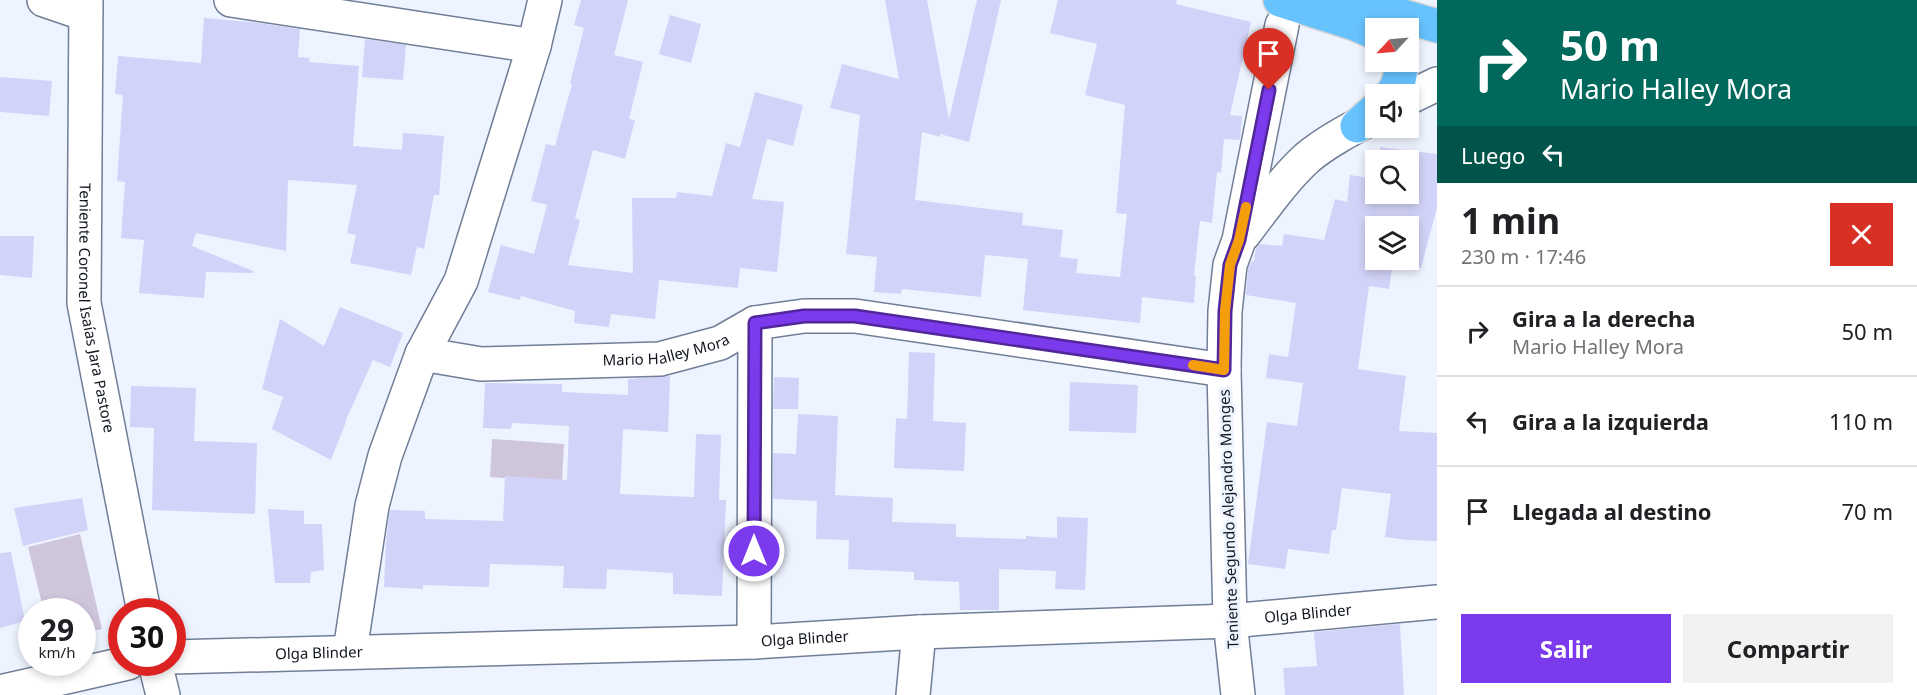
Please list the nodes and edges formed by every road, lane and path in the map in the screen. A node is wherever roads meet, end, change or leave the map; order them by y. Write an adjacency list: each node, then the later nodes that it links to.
1 (44, 0): 5 (street)
2 (231, 0): 9 (street)
3 (545, 0): 9 (street)
4 (1348, 0): 7 (highway)
5 (85, 7): 19 (street, Teniente Coronel Isaías Jara Pastore)
6 (1281, 13): 8 (highway); 15 (street, Teniente Segundo Alejandro Monges)
7 (1437, 26)
8 (1365, 28)
9 (534, 46): 17 (street)
10 (1437, 84): 11 (street)
11 (1419, 93)
12 (1437, 109): 13 (street)
13 (1419, 113)
14 (1365, 123): 15 (street)
15 (1239, 240): 18 (street, Teniente Segundo Alejandro Monges)
16 (755, 323): 17 (street, Mario Halley Mora); 18 (street, Mario Halley Mora); 23 (street)
17 (423, 354): 24 (street)
18 (1224, 370): 21 (street, Teniente Segundo Alejandro Monges)
19 (141, 598)
20 (1437, 602): 21 (street, Olga Blinder)
21 (1230, 621): 22 (street, Olga Blinder); 31 (street, Teniente Segundo Alejandro Monges)
22 (919, 632): 23 (street, Olga Blinder); 30 (street)
23 (754, 642): 24 (street, Olga Blinder)
24 (350, 651): 25 (street, Olga Blinder)
25 (186, 657)
26 (108, 668): 28 (street)
27 (158, 676): 29 (street)
28 (0, 692)
29 (163, 695)
30 (913, 695)
31 (1238, 695)

